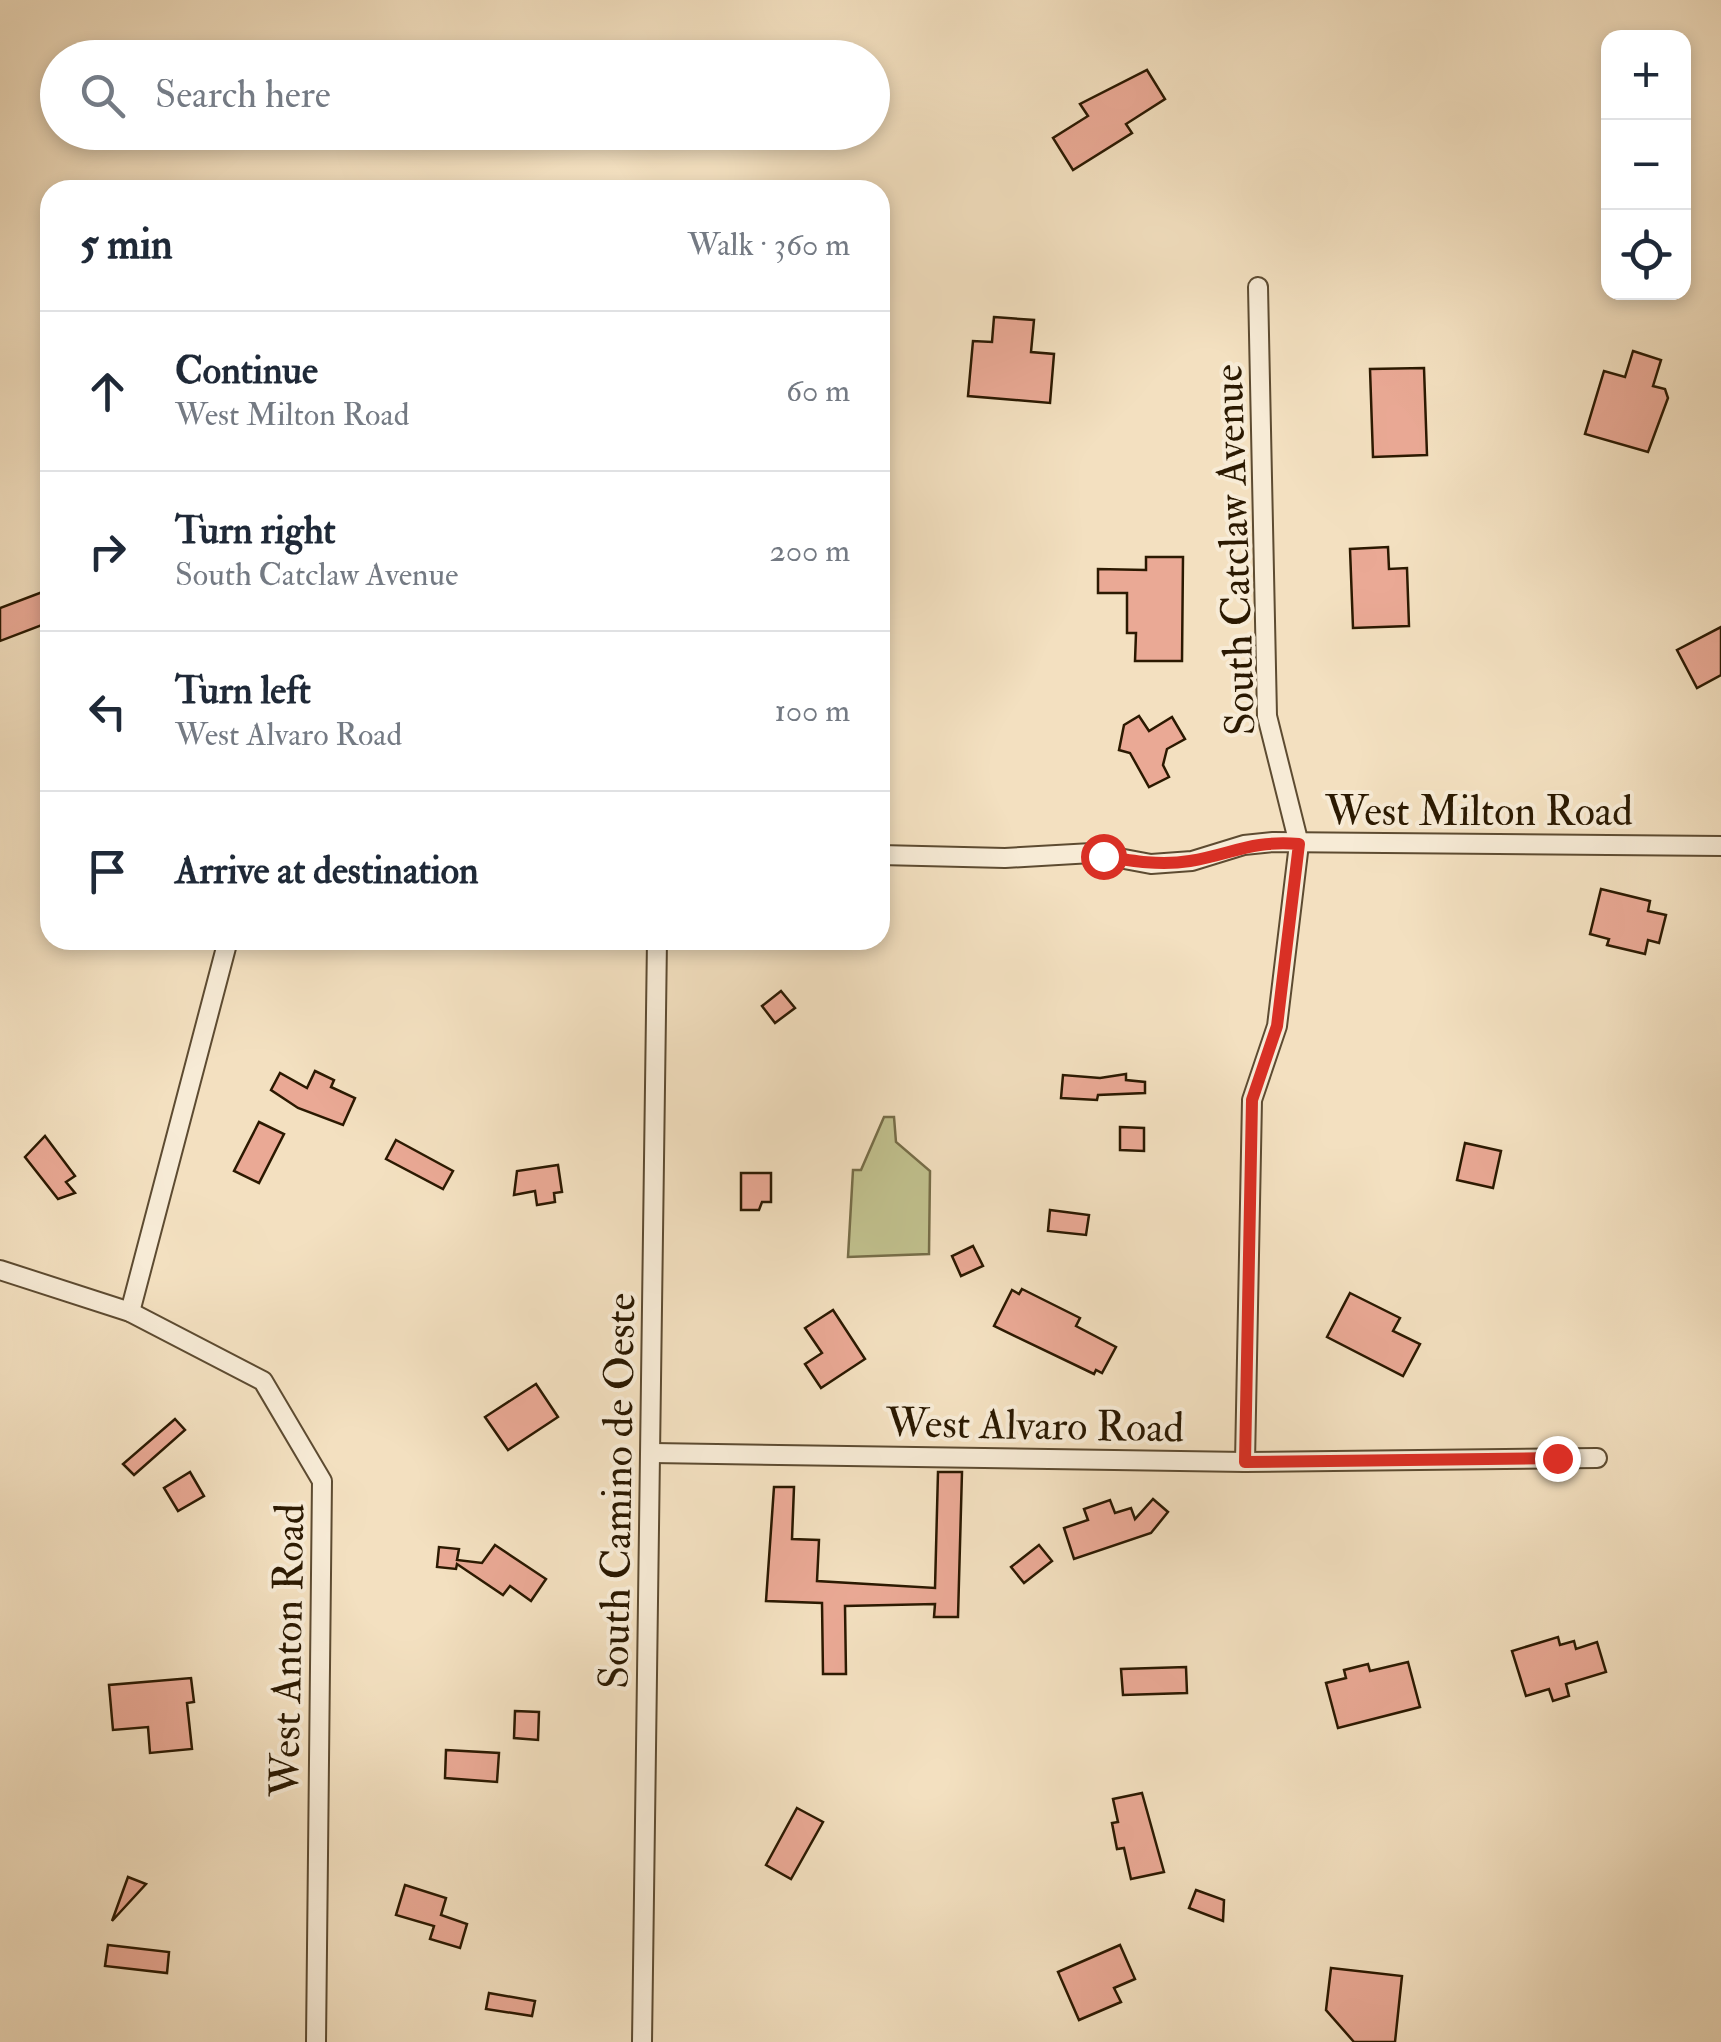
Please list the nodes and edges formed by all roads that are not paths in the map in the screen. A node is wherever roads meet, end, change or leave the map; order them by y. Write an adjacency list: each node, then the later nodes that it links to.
1 (1258, 288): 2 (street, South Catclaw Avenue)
2 (1299, 844): 3 (street, West Milton Road); 4 (street, West Milton Road); 11 (street, South Catclaw Avenue)
3 (1721, 846)
4 (890, 855)
5 (225, 950): 8 (street)
6 (657, 950): 9 (street, South Camino de Oeste)
7 (0, 1270): 8 (street, West Anton Road)
8 (130, 1312): 12 (street, West Anton Road)
9 (653, 1452): 11 (street, West Alvaro Road); 13 (street, South Camino de Oeste)
10 (1597, 1458): 11 (street, West Alvaro Road)
11 (1245, 1462)
12 (316, 2042)
13 (642, 2042)

